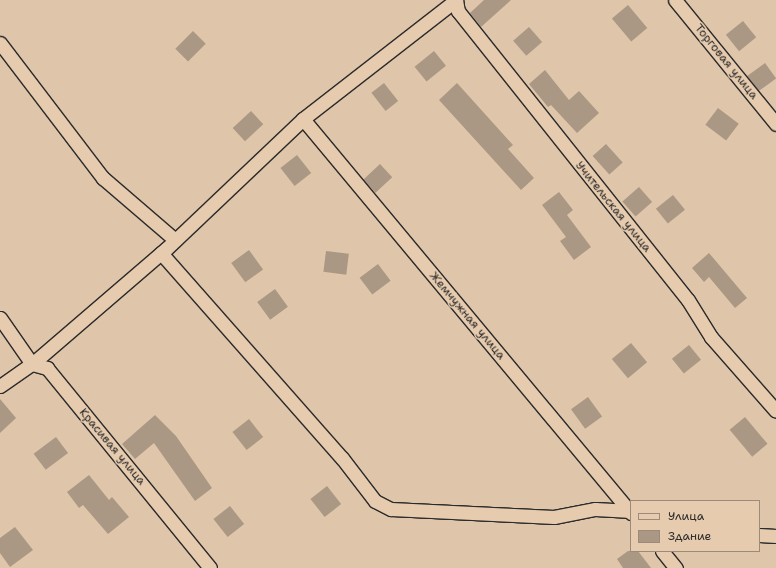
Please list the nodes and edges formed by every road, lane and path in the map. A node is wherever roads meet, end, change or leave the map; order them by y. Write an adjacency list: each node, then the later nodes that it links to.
1 (456, 0): 4 (street); 11 (street, Учительская улица)
2 (675, 0): 5 (street, Торговая улица)
3 (0, 43): 6 (street)
4 (303, 119): 6 (street); 12 (street, Жемчужная улица)
5 (776, 124)
6 (175, 240): 7 (street)
7 (161, 253): 9 (street); 12 (street)
8 (0, 318): 9 (street)
9 (32, 364): 10 (street); 16 (street, Красивая улица)
10 (0, 386)
11 (776, 411)
12 (630, 512)
13 (760, 535): 14 (street)
14 (776, 536)
15 (663, 552): 17 (street)
16 (210, 568)
17 (676, 568)

